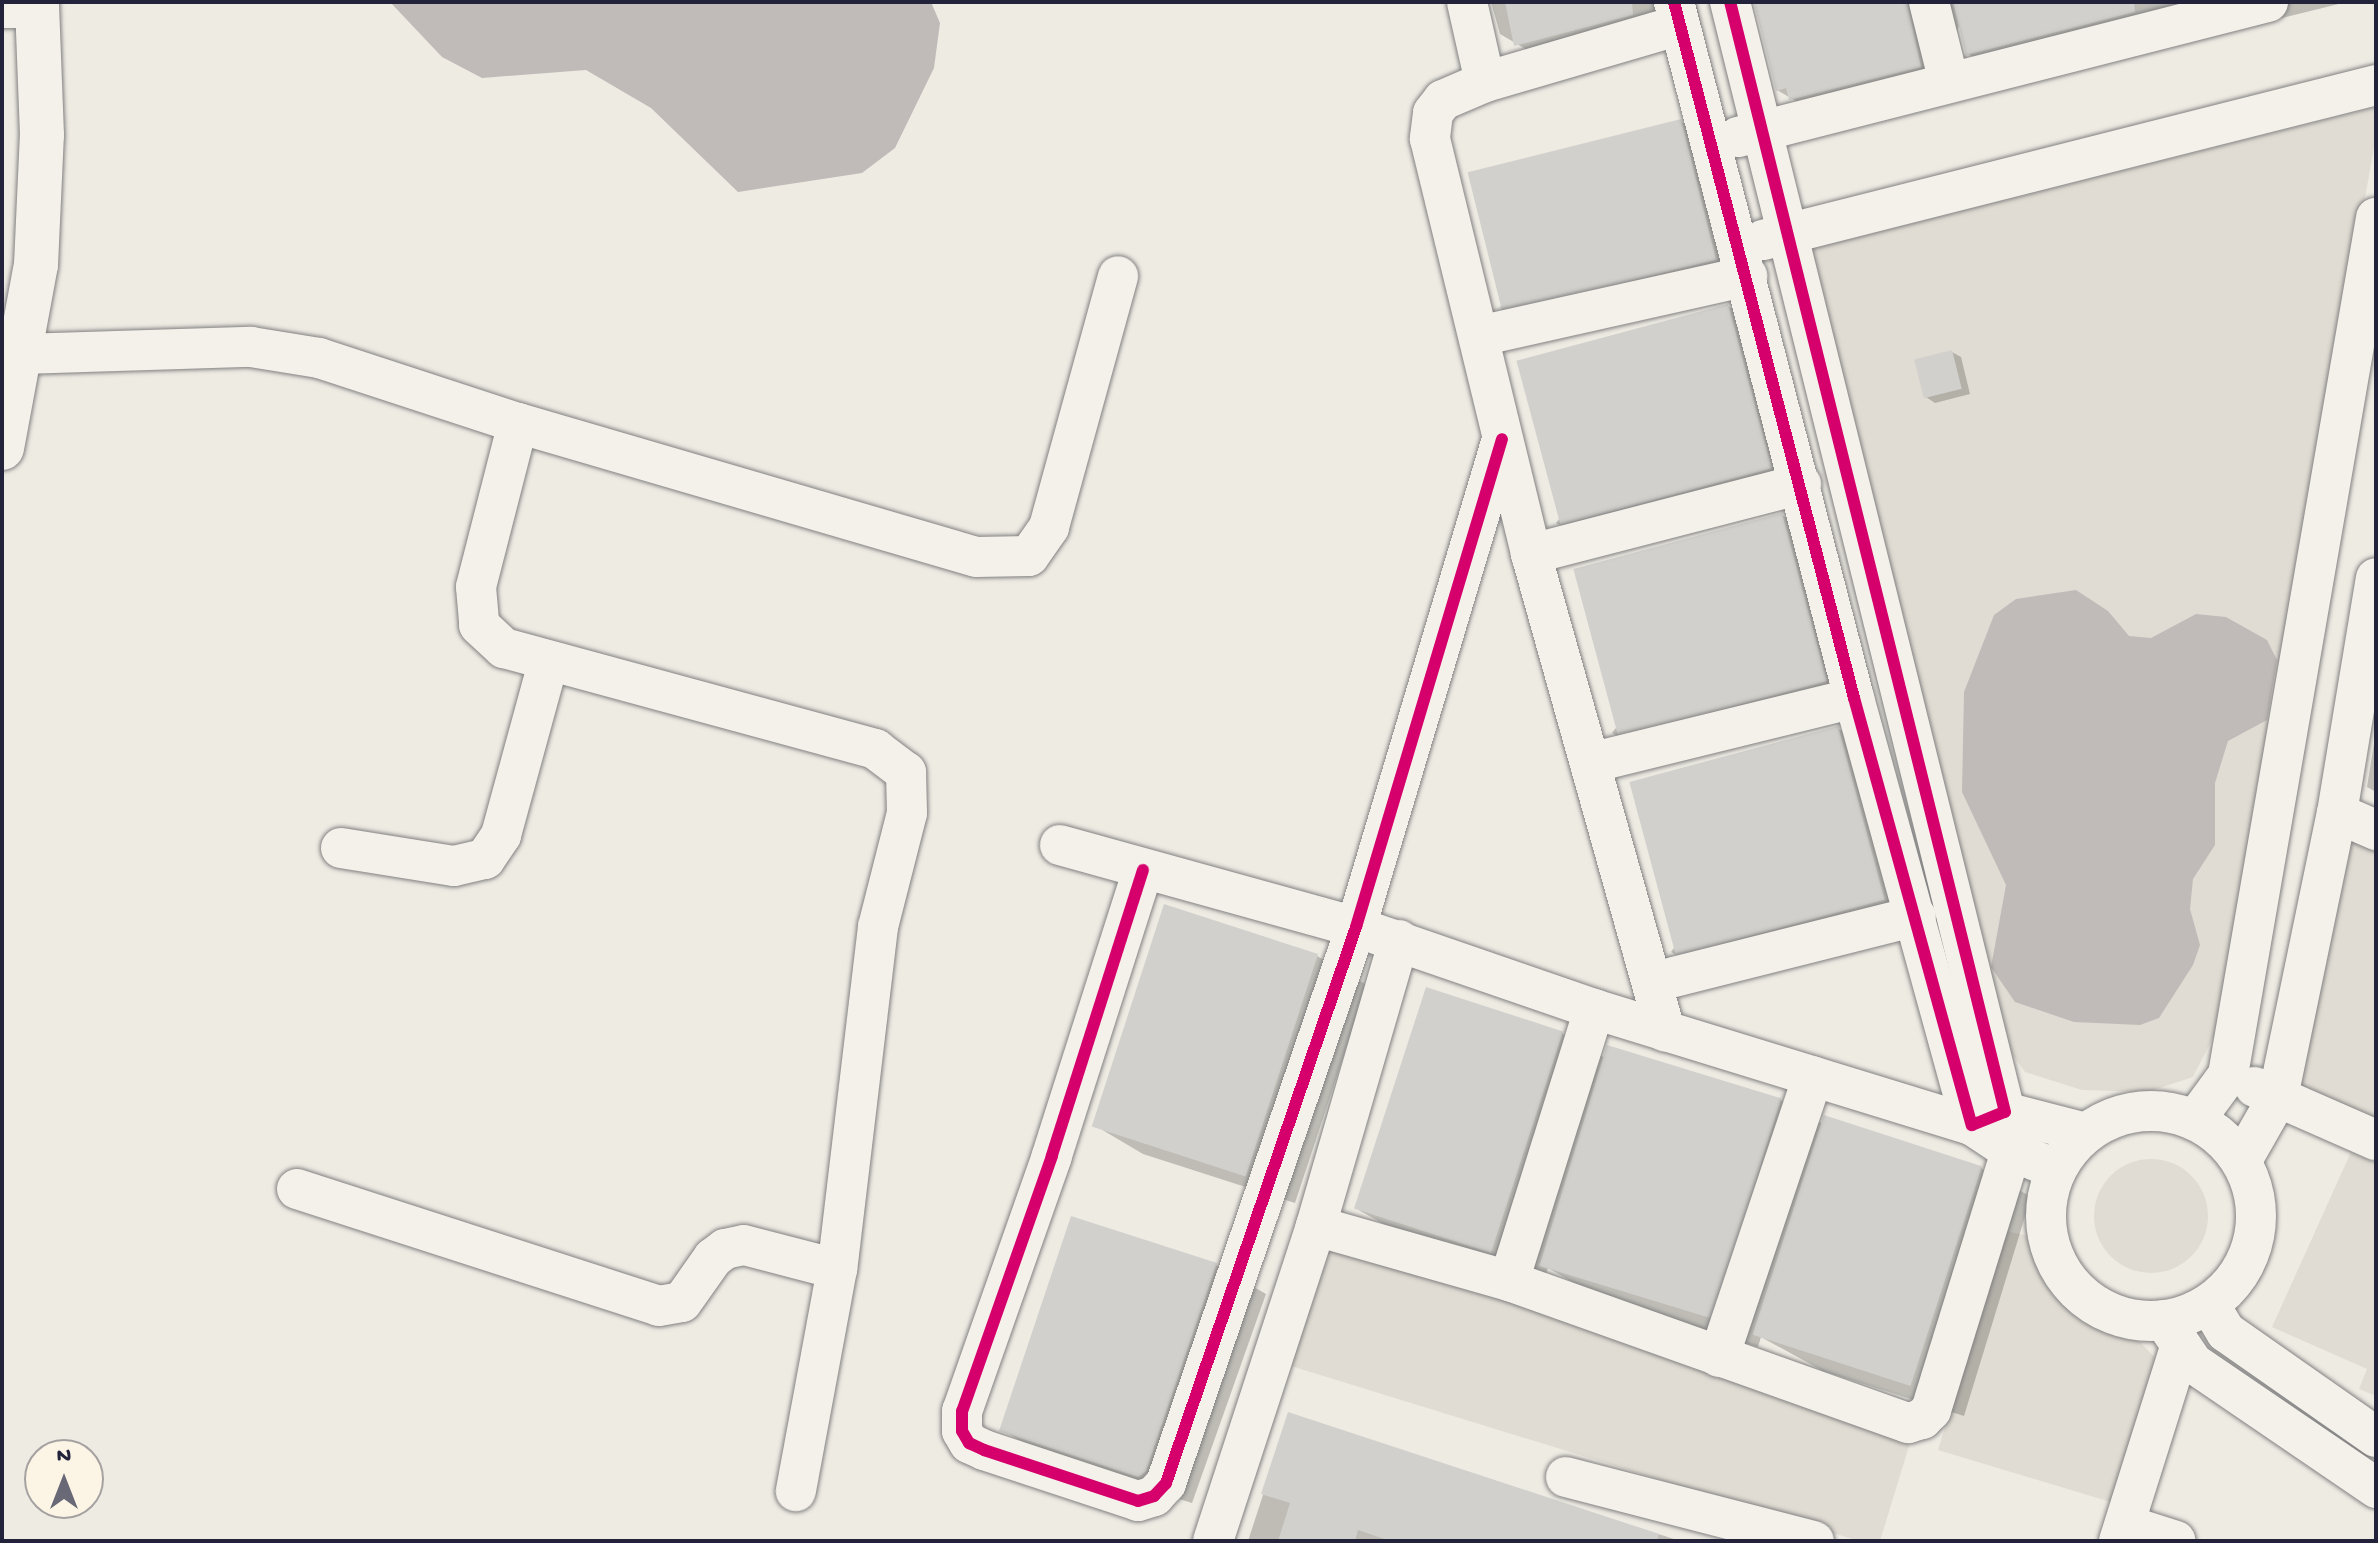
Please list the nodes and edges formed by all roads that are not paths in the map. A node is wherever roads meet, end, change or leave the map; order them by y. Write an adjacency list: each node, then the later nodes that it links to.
1 (1467, 2): 8 (street)
2 (1730, 2): 11 (street)
3 (1929, 2): 9 (street)
4 (2268, 2): 7 (street)
5 (26, 6): 18 (street)
6 (1677, 14): 8 (street); 12 (street)
7 (2146, 17): 9 (street)
8 (1485, 82): 17 (street)
9 (1949, 82): 11 (street)
10 (2376, 85): 14 (street)
11 (1762, 129): 12 (street); 14 (street)
12 (1711, 145): 15 (street)
13 (2376, 218): 19 (street)
14 (1788, 233): 15 (street); 44 (street)
15 (1743, 261): 17 (street); 23 (street)
16 (1118, 276): 20 (street)
17 (1479, 336): 21 (street)
18 (22, 354): 20 (street); 22 (street)
19 (2364, 363): 40 (street)
20 (518, 423): 26 (street)
21 (1502, 439): 24 (street); 35 (street)
22 (2, 448)
23 (1801, 484): 24 (street); 27 (street)
24 (1531, 554): 28 (street)
25 (2375, 591): 29 (street)
26 (548, 663): 32 (street); 51 (street)
27 (1854, 698): 28 (street); 34 (street)
28 (1590, 763): 37 (street)
29 (2337, 813): 30 (street); 42 (street)
30 (2376, 830)
31 (1060, 845): 33 (street)
32 (341, 848)
33 (1143, 870): 35 (street); 35 (street)
34 (1916, 916): 37 (street); 44 (street)
35 (1356, 927): 36 (street)
36 (1399, 940): 38 (street); 50 (street)
37 (1654, 982): 39 (street)
38 (1594, 1009): 39 (street); 52 (street)
39 (1665, 1032): 41 (street)
40 (2228, 1075): 42 (street); 43 (street)
41 (1813, 1076): 44 (street); 55 (street)
42 (2278, 1097): 46 (street); 47 (street)
43 (2195, 1120): 45 (street); 47 (street)
44 (1996, 1129): 45 (street); 48 (street); 55 (street)
45 (2086, 1133): 48 (street)
46 (2376, 1140)
47 (2242, 1160): 53 (street)
48 (2056, 1169): 54 (street)
49 (297, 1189): 51 (street)
50 (1316, 1226): 52 (street); 61 (street)
51 (837, 1269): 59 (street)
52 (1509, 1281): 55 (street)
53 (2209, 1304): 54 (street); 56 (street)
54 (2172, 1334): 58 (street); 60 (street)
55 (1719, 1357)
56 (2376, 1437)
57 (1566, 1477): 62 (street)
58 (2376, 1488)
59 (796, 1491)
60 (2122, 1533): 63 (street)
61 (1213, 1541)
62 (1814, 1541)
63 (2176, 1541)

